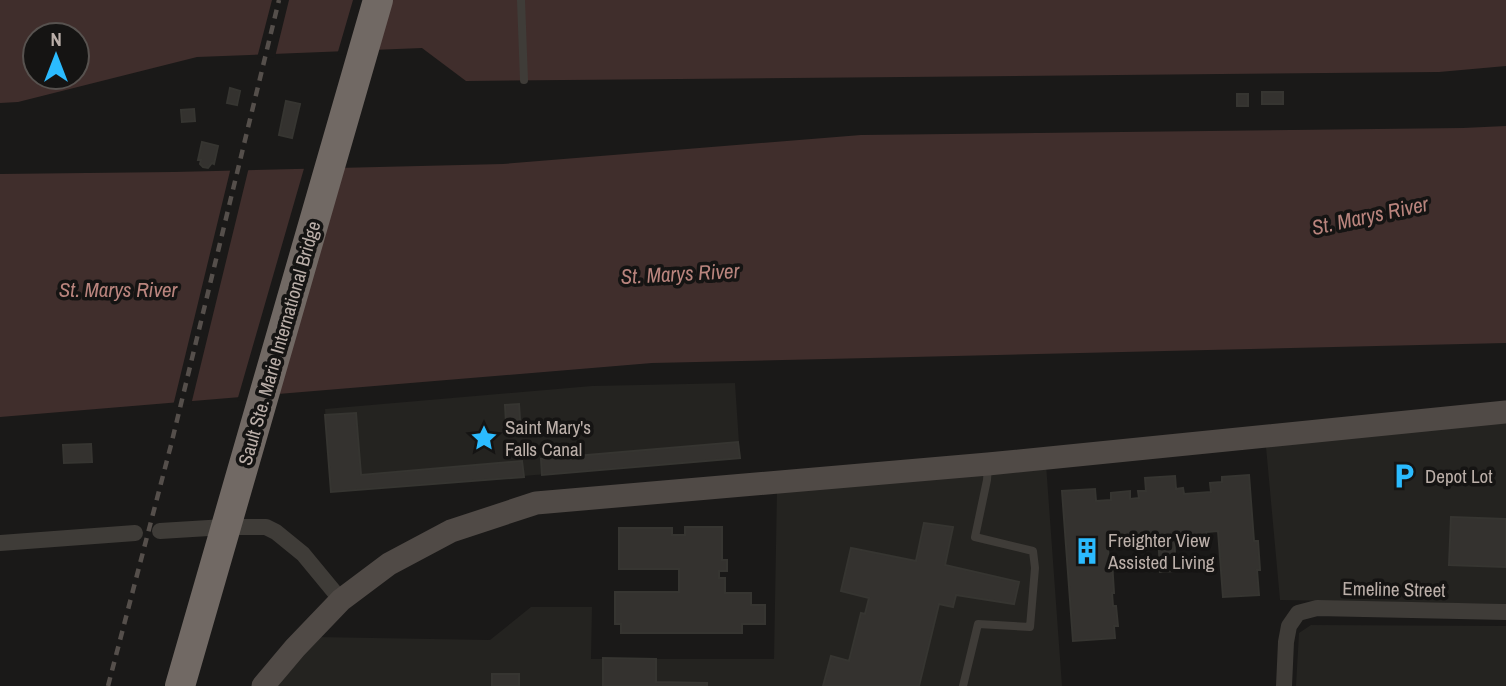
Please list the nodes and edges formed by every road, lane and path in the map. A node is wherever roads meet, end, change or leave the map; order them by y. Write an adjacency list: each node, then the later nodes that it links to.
1 (378, 0): 12 (highway, Sault Ste. Marie International Bridge)
2 (521, 0): 3 (lane)
3 (524, 80)
4 (1506, 412): 5 (street)
5 (988, 464): 9 (street); 13 (lane)
6 (160, 531): 9 (street)
7 (135, 533): 8 (street)
8 (0, 543)
9 (341, 600): 11 (street)
10 (1506, 612): 14 (street, Emeline Street)
11 (264, 685)
12 (180, 686)
13 (964, 686)
14 (1284, 686)

